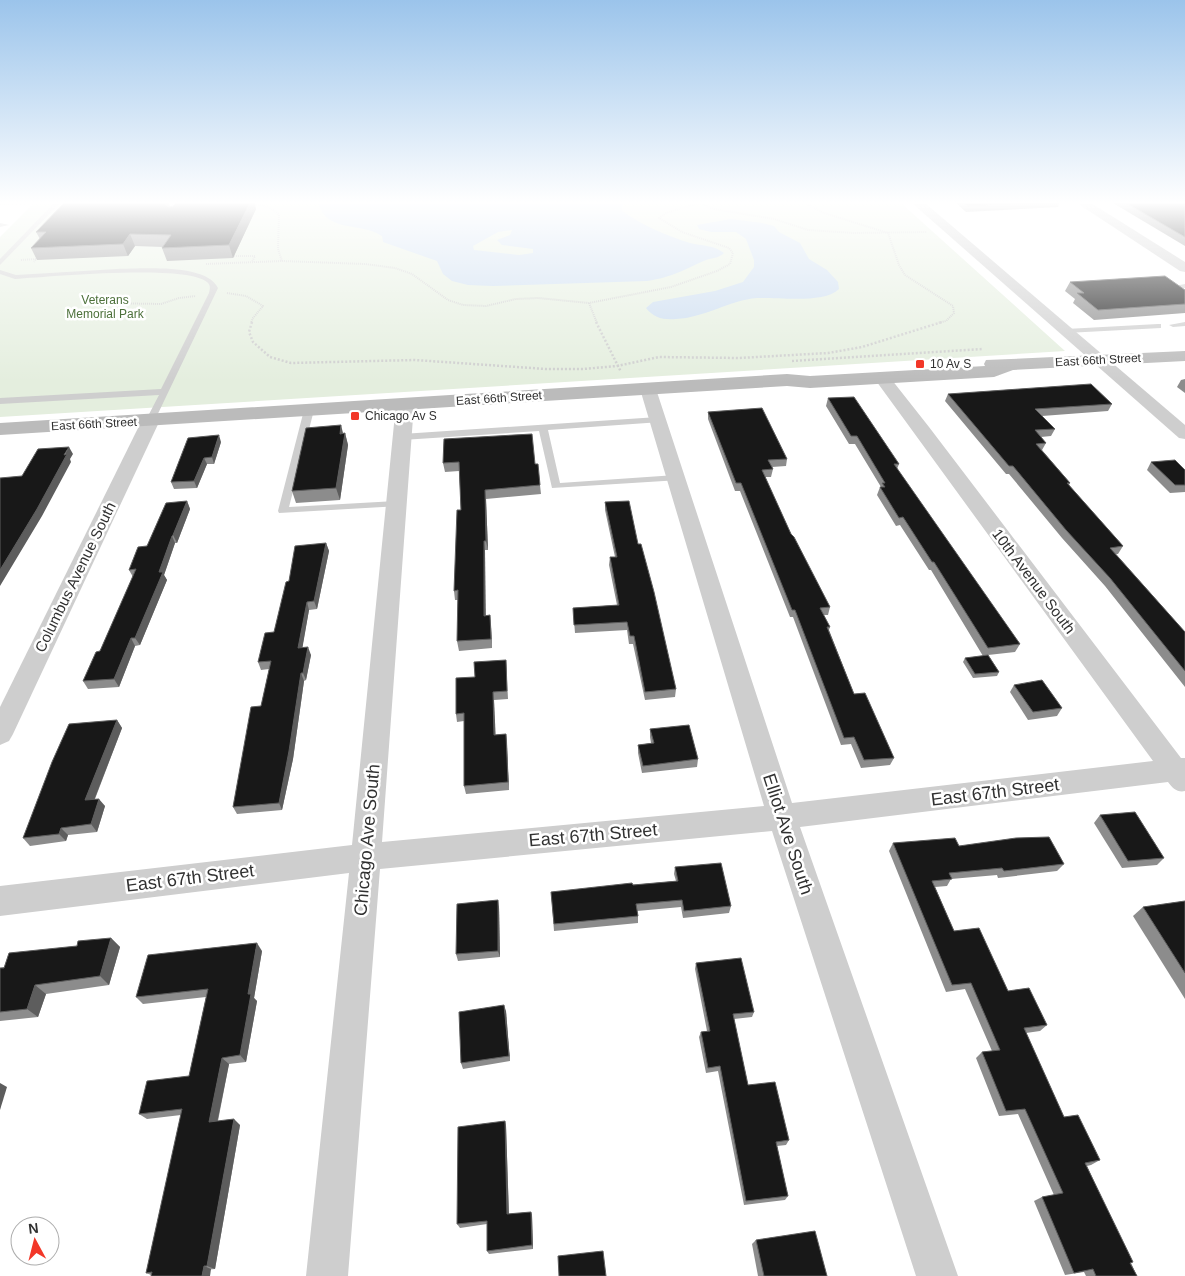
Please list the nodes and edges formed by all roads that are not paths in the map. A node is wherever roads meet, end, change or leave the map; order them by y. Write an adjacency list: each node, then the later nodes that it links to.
1 (987, 263): 8 (street)
2 (0, 272): 15 (lane)
3 (1185, 286): 4 (lane)
4 (1185, 295)
5 (1185, 324): 6 (lane)
6 (1173, 325)
7 (1158, 326): 8 (lane)
8 (1066, 331): 10 (street)
9 (1184, 356): 10 (main road, East 66th Street)
10 (1099, 360): 11 (main road, East 66th Street); 23 (street)
11 (1011, 365): 12 (main road, East 66th Street); 13 (main road, East 66th Street)
12 (882, 378): 13 (main road, East 66th Street); 28 (street, 10th Avenue South)
13 (788, 380): 14 (main road, East 66th Street)
14 (648, 389): 17 (main road, East 66th Street); 20 (street, Elliot Ave South)
15 (164, 392): 16 (lane); 19 (lane)
16 (0, 402)
17 (405, 404): 18 (main road, East 66th Street); 24 (street, Chicago Ave South)
18 (309, 410): 19 (main road, East 66th Street); 26 (lane)
19 (151, 420): 22 (main road, East 66th Street); 27 (street, Columbus Avenue South)
20 (658, 420): 21 (lane); 25 (street, Elliot Ave South)
21 (543, 428): 24 (lane); 25 (lane)
22 (0, 429)
23 (1185, 434)
24 (402, 437): 26 (street, Chicago Ave South)
25 (676, 478): 29 (street, Elliot Ave South)
26 (396, 504): 30 (street, Chicago Ave South)
27 (0, 734)
28 (1182, 774): 29 (street, East 67th Street)
29 (782, 817): 30 (street, East 67th Street); 33 (street, Elliot Ave South)
30 (366, 857): 31 (street, East 67th Street); 32 (street, Chicago Ave South)
31 (0, 900)
32 (327, 1276)
33 (937, 1276)

